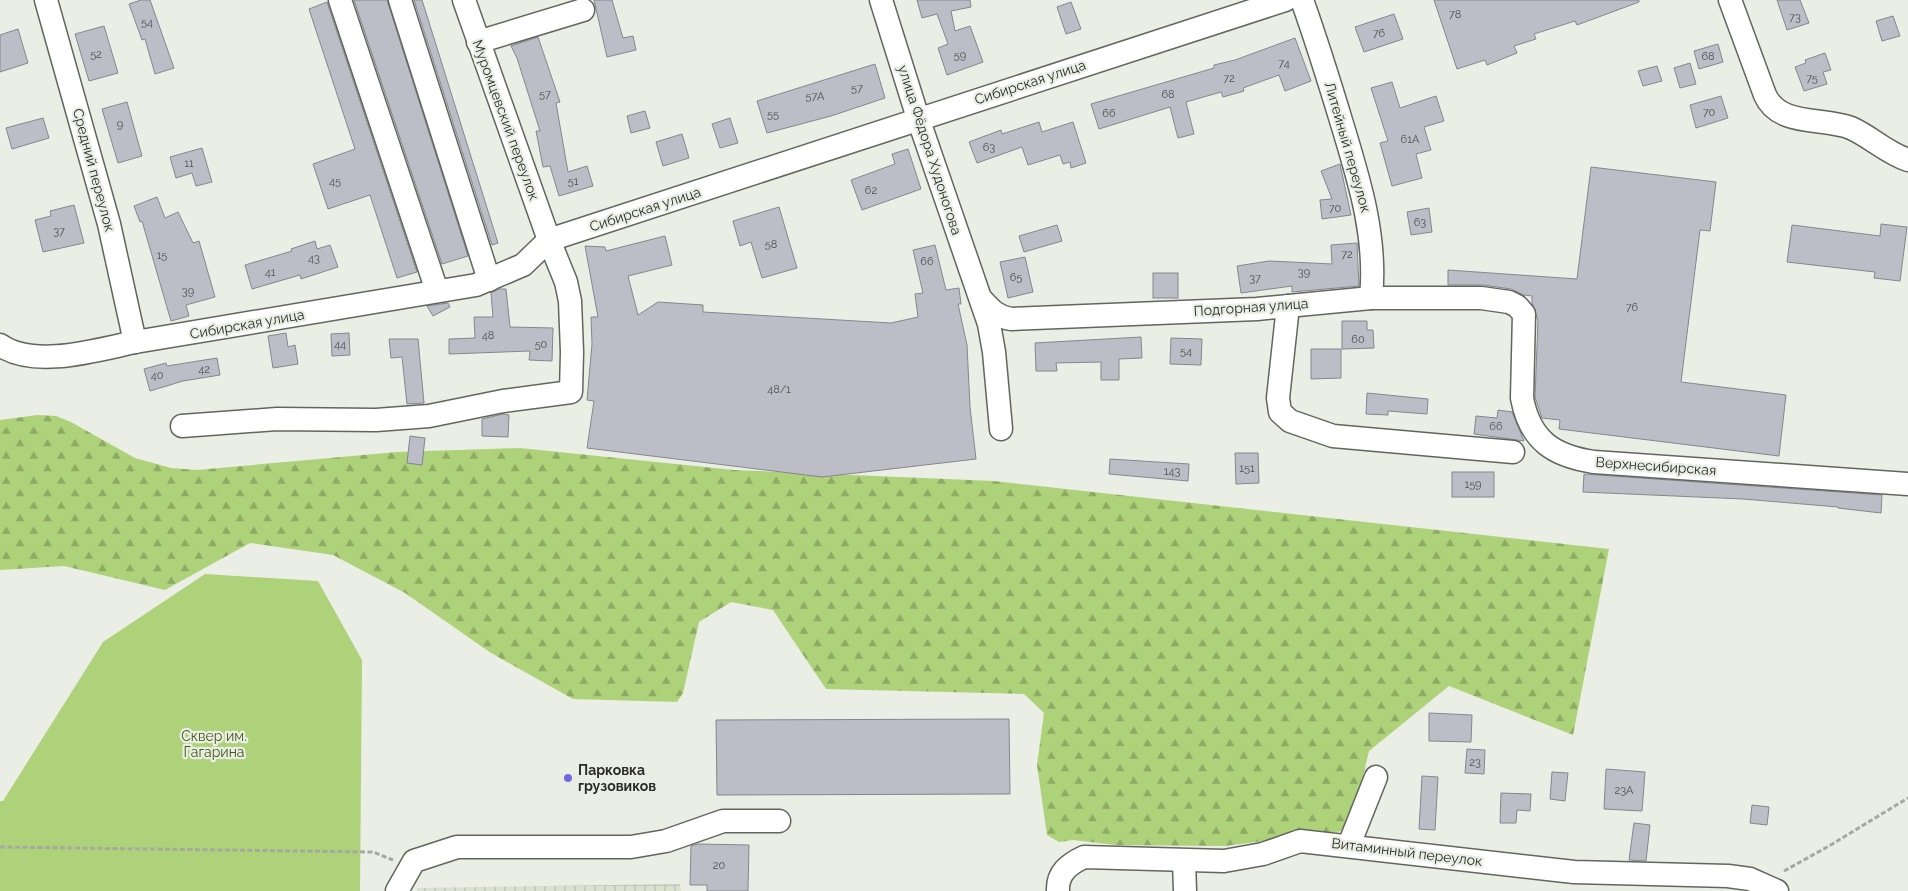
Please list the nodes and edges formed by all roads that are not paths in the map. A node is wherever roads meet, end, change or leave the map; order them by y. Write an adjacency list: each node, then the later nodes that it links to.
1 (46, 0): 20 (street, Средний переулок)
2 (340, 0): 15 (street)
3 (400, 0): 14 (street)
4 (464, 0): 10 (street, Муромцевский переулок)
5 (882, 0): 11 (street, улица Фёдора Худоногова)
6 (1285, 0): 11 (street, Сибирская улица)
7 (1302, 0): 16 (street, Литейный переулок)
8 (1730, 0): 12 (street)
9 (583, 10): 10 (street)
10 (478, 42): 13 (street, Муромцевский переулок)
11 (918, 118): 13 (street, Сибирская улица); 17 (street, улица Фёдора Худоногова)
12 (1908, 160)
13 (549, 240): 14 (street, Сибирская улица); 22 (street, Муромцевский переулок)
14 (489, 280): 15 (street, Сибирская улица)
15 (438, 291): 20 (street, Сибирская улица)
16 (1371, 298): 18 (street, Подгорная улица); 19 (street, Подгорная улица)
17 (982, 299): 18 (street, Подгорная улица); 23 (street, улица Фёдора Худоногова)
18 (1288, 306): 24 (street)
19 (1524, 314): 25 (street, Верхнесибирская)
20 (135, 342): 21 (street, Сибирская улица)
21 (0, 345)
22 (182, 426)
23 (1001, 429)
24 (1513, 452)
25 (1908, 484)
26 (1376, 777): 28 (street)
27 (779, 820): 31 (street)
28 (1349, 845): 29 (street, Витаминный переулок); 30 (street, Витаминный переулок)
29 (1184, 861): 32 (street, Витаминный переулок); 33 (street)
30 (1769, 887)
31 (397, 891)
32 (1058, 891)
33 (1185, 891)

